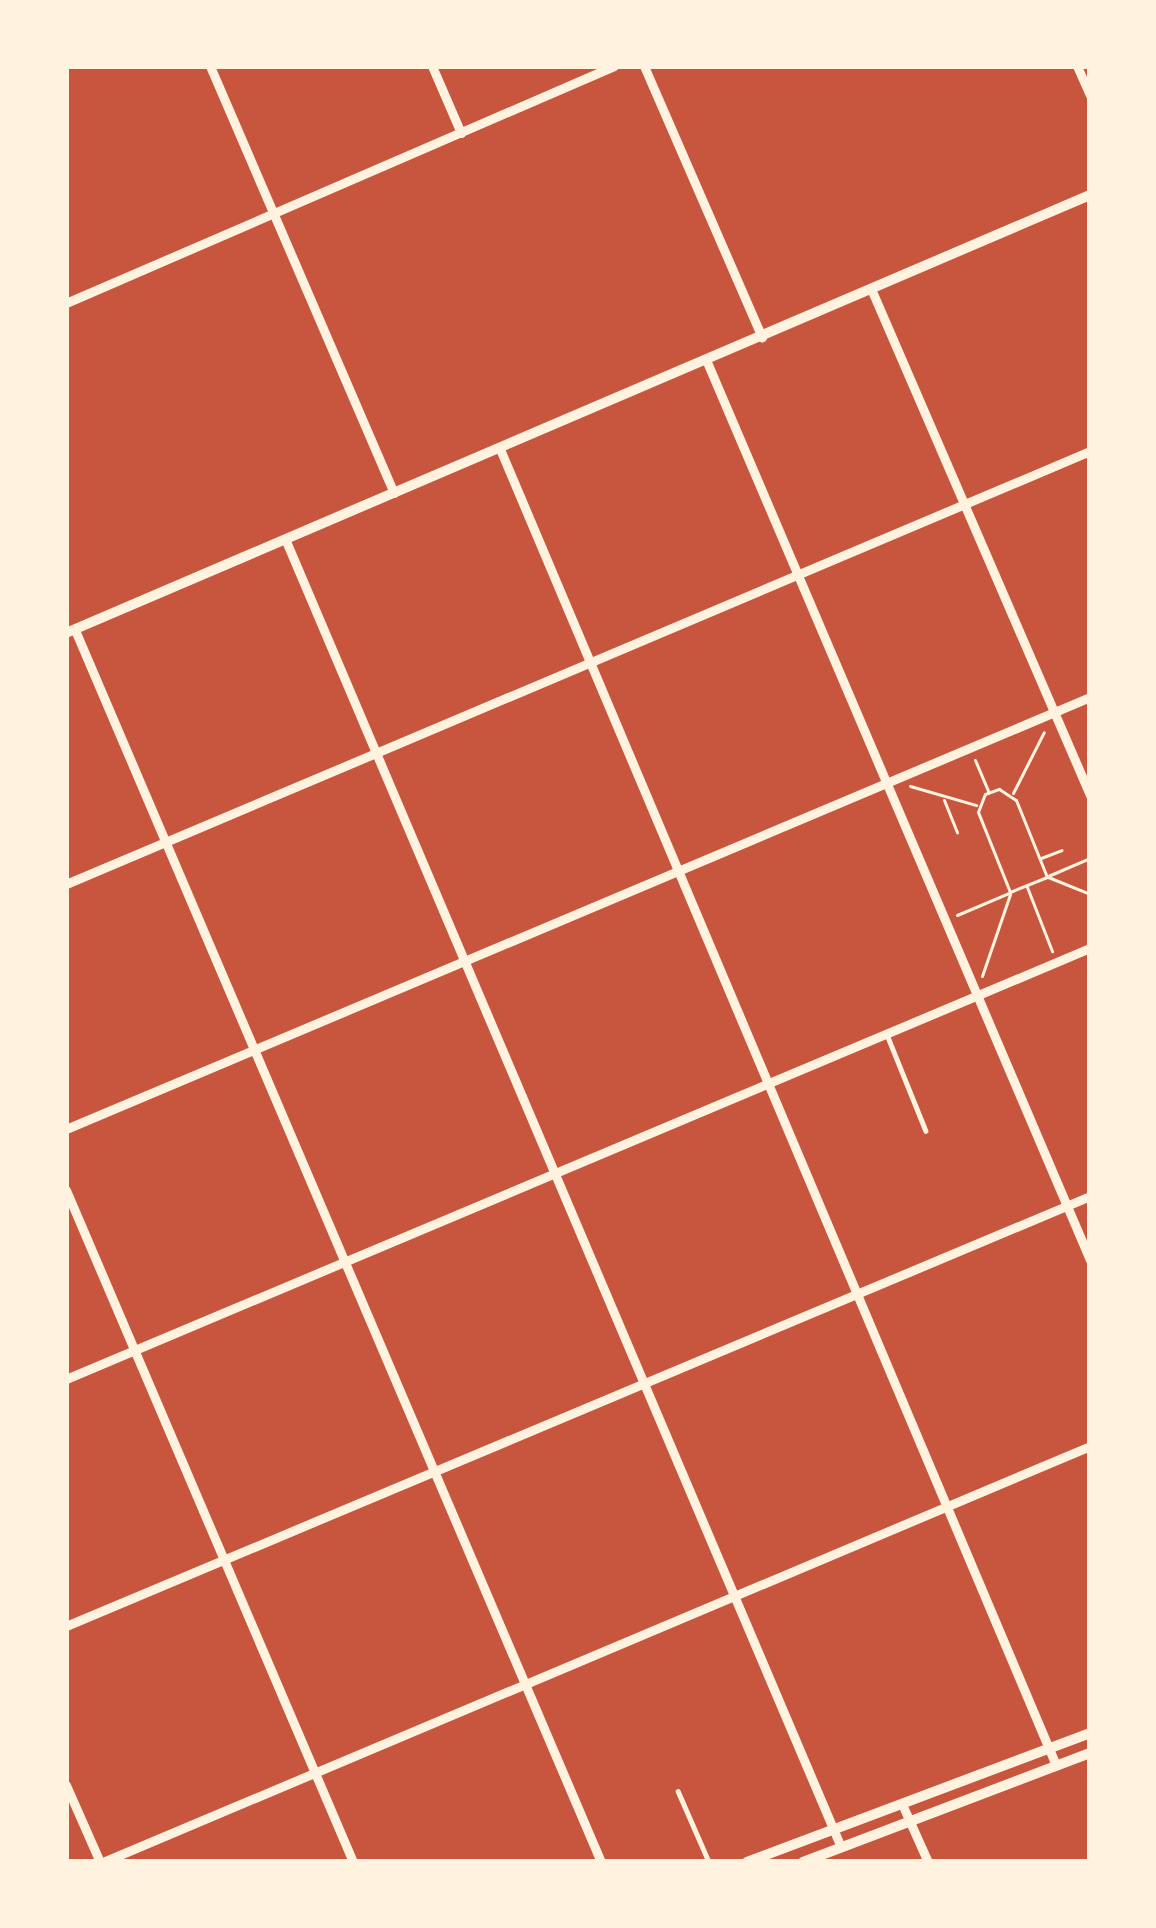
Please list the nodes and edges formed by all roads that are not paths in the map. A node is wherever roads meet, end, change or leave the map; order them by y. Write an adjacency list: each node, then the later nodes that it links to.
1 (210, 66): 9 (street)
2 (433, 66): 7 (street)
3 (614, 66): 7 (street)
4 (644, 66): 12 (street)
5 (1077, 66): 6 (street)
6 (1090, 95)
7 (461, 133): 9 (street)
8 (1088, 201): 10 (street)
9 (273, 215): 11 (street); 16 (street)
10 (872, 291): 12 (street); 17 (street)
11 (66, 303)
12 (762, 337): 13 (street)
13 (706, 362): 14 (street); 19 (street)
14 (500, 449): 16 (street); 21 (street)
15 (1090, 451): 17 (street)
16 (394, 494): 18 (street)
17 (967, 503): 19 (street); 23 (street)
18 (286, 541): 20 (street); 24 (street)
19 (799, 573): 21 (street); 25 (street)
20 (70, 631): 27 (street)
21 (588, 663): 24 (street); 28 (street)
22 (1090, 697): 23 (street)
23 (1055, 712): 25 (street); 26 (street)
24 (378, 750): 27 (street); 31 (street)
25 (888, 781): 28 (street); 32 (street)
26 (1090, 795)
27 (167, 842): 29 (street); 34 (street)
28 (678, 871): 31 (street); 35 (street)
29 (66, 884)
30 (1090, 948): 32 (street)
31 (466, 961): 34 (street); 38 (street)
32 (975, 997): 33 (street); 41 (street)
33 (886, 1032): 35 (street); 37 (lane)
34 (254, 1051): 36 (street); 42 (street)
35 (764, 1080): 38 (street); 44 (street)
36 (66, 1129)
37 (926, 1131)
38 (555, 1174): 42 (street); 47 (street)
39 (66, 1190): 45 (street)
40 (1090, 1196): 41 (street)
41 (1066, 1206): 43 (street); 44 (street)
42 (343, 1261): 45 (street); 49 (street)
43 (1090, 1261)
44 (854, 1292): 47 (street); 50 (street)
45 (135, 1349): 46 (street); 51 (street)
46 (66, 1379)
47 (642, 1382): 49 (street); 52 (street)
48 (1090, 1446): 50 (street)
49 (433, 1469): 51 (street); 54 (street)
50 (946, 1507): 52 (street); 56 (street)
51 (226, 1560): 53 (street); 59 (street)
52 (733, 1595): 54 (street); 64 (street)
53 (66, 1626)
54 (524, 1683): 59 (street); 68 (street)
55 (1090, 1732): 56 (street)
56 (1050, 1747): 58 (street); 62 (street)
57 (1090, 1753): 58 (street)
58 (1056, 1766): 63 (street)
59 (315, 1773): 66 (street); 67 (street)
60 (66, 1785): 66 (street)
61 (678, 1790): 69 (lane)
62 (902, 1804): 63 (street); 64 (street)
63 (910, 1821): 65 (street); 72 (street)
64 (833, 1830): 65 (street); 70 (street)
65 (841, 1847): 71 (street)
66 (101, 1862)
67 (353, 1862)
68 (601, 1862)
69 (709, 1862)
70 (747, 1862)
71 (803, 1862)
72 (928, 1862)

